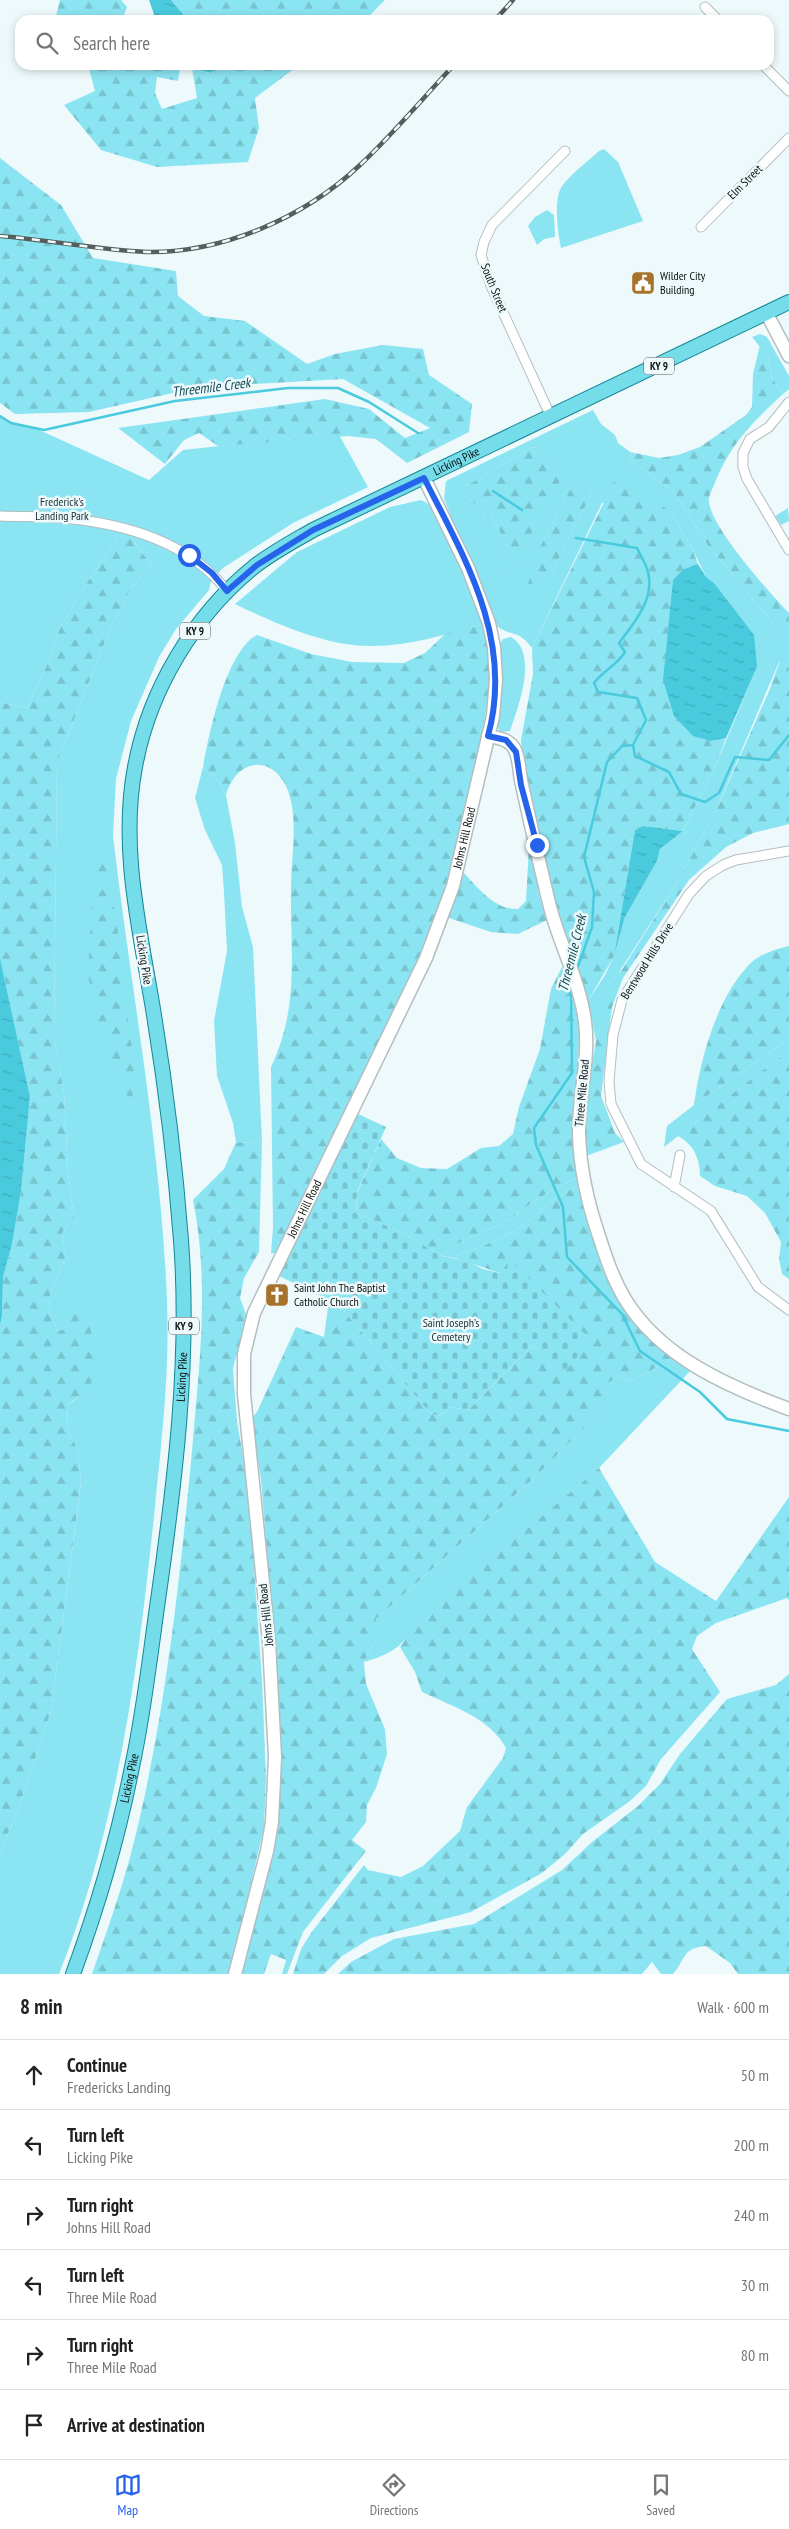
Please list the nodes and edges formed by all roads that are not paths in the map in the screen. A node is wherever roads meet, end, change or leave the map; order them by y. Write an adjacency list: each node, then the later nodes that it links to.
1 (705, 7): 2 (street)
2 (713, 15)
3 (768, 70): 4 (street)
4 (789, 91)
5 (789, 138): 7 (street, Elm Street)
6 (565, 151): 12 (street, South Street)
7 (701, 227)
8 (789, 302): 9 (main road, Licking Pike / KY 9)
9 (767, 314): 10 (main road); 12 (main road, Licking Pike / KY 9)
10 (789, 356)
11 (789, 402): 15 (street)
12 (551, 417): 13 (main road, Licking Pike / KY 9)
13 (424, 478): 16 (main road, Licking Pike / KY 9); 17 (main road, Johns Hill Road)
14 (0, 516): 16 (street)
15 (789, 550)
16 (227, 591): 23 (main road, Licking Pike / KY 9)
17 (488, 736): 22 (main road, Three Mile Road); 24 (main road, Johns Hill Road)
18 (789, 851): 20 (street, Bentwood Hills Drive)
19 (680, 1155): 20 (street)
20 (674, 1187): 21 (street, Bentwood Hills Drive)
21 (789, 1310)
22 (789, 1409)
23 (73, 1974)
24 (235, 1974)

